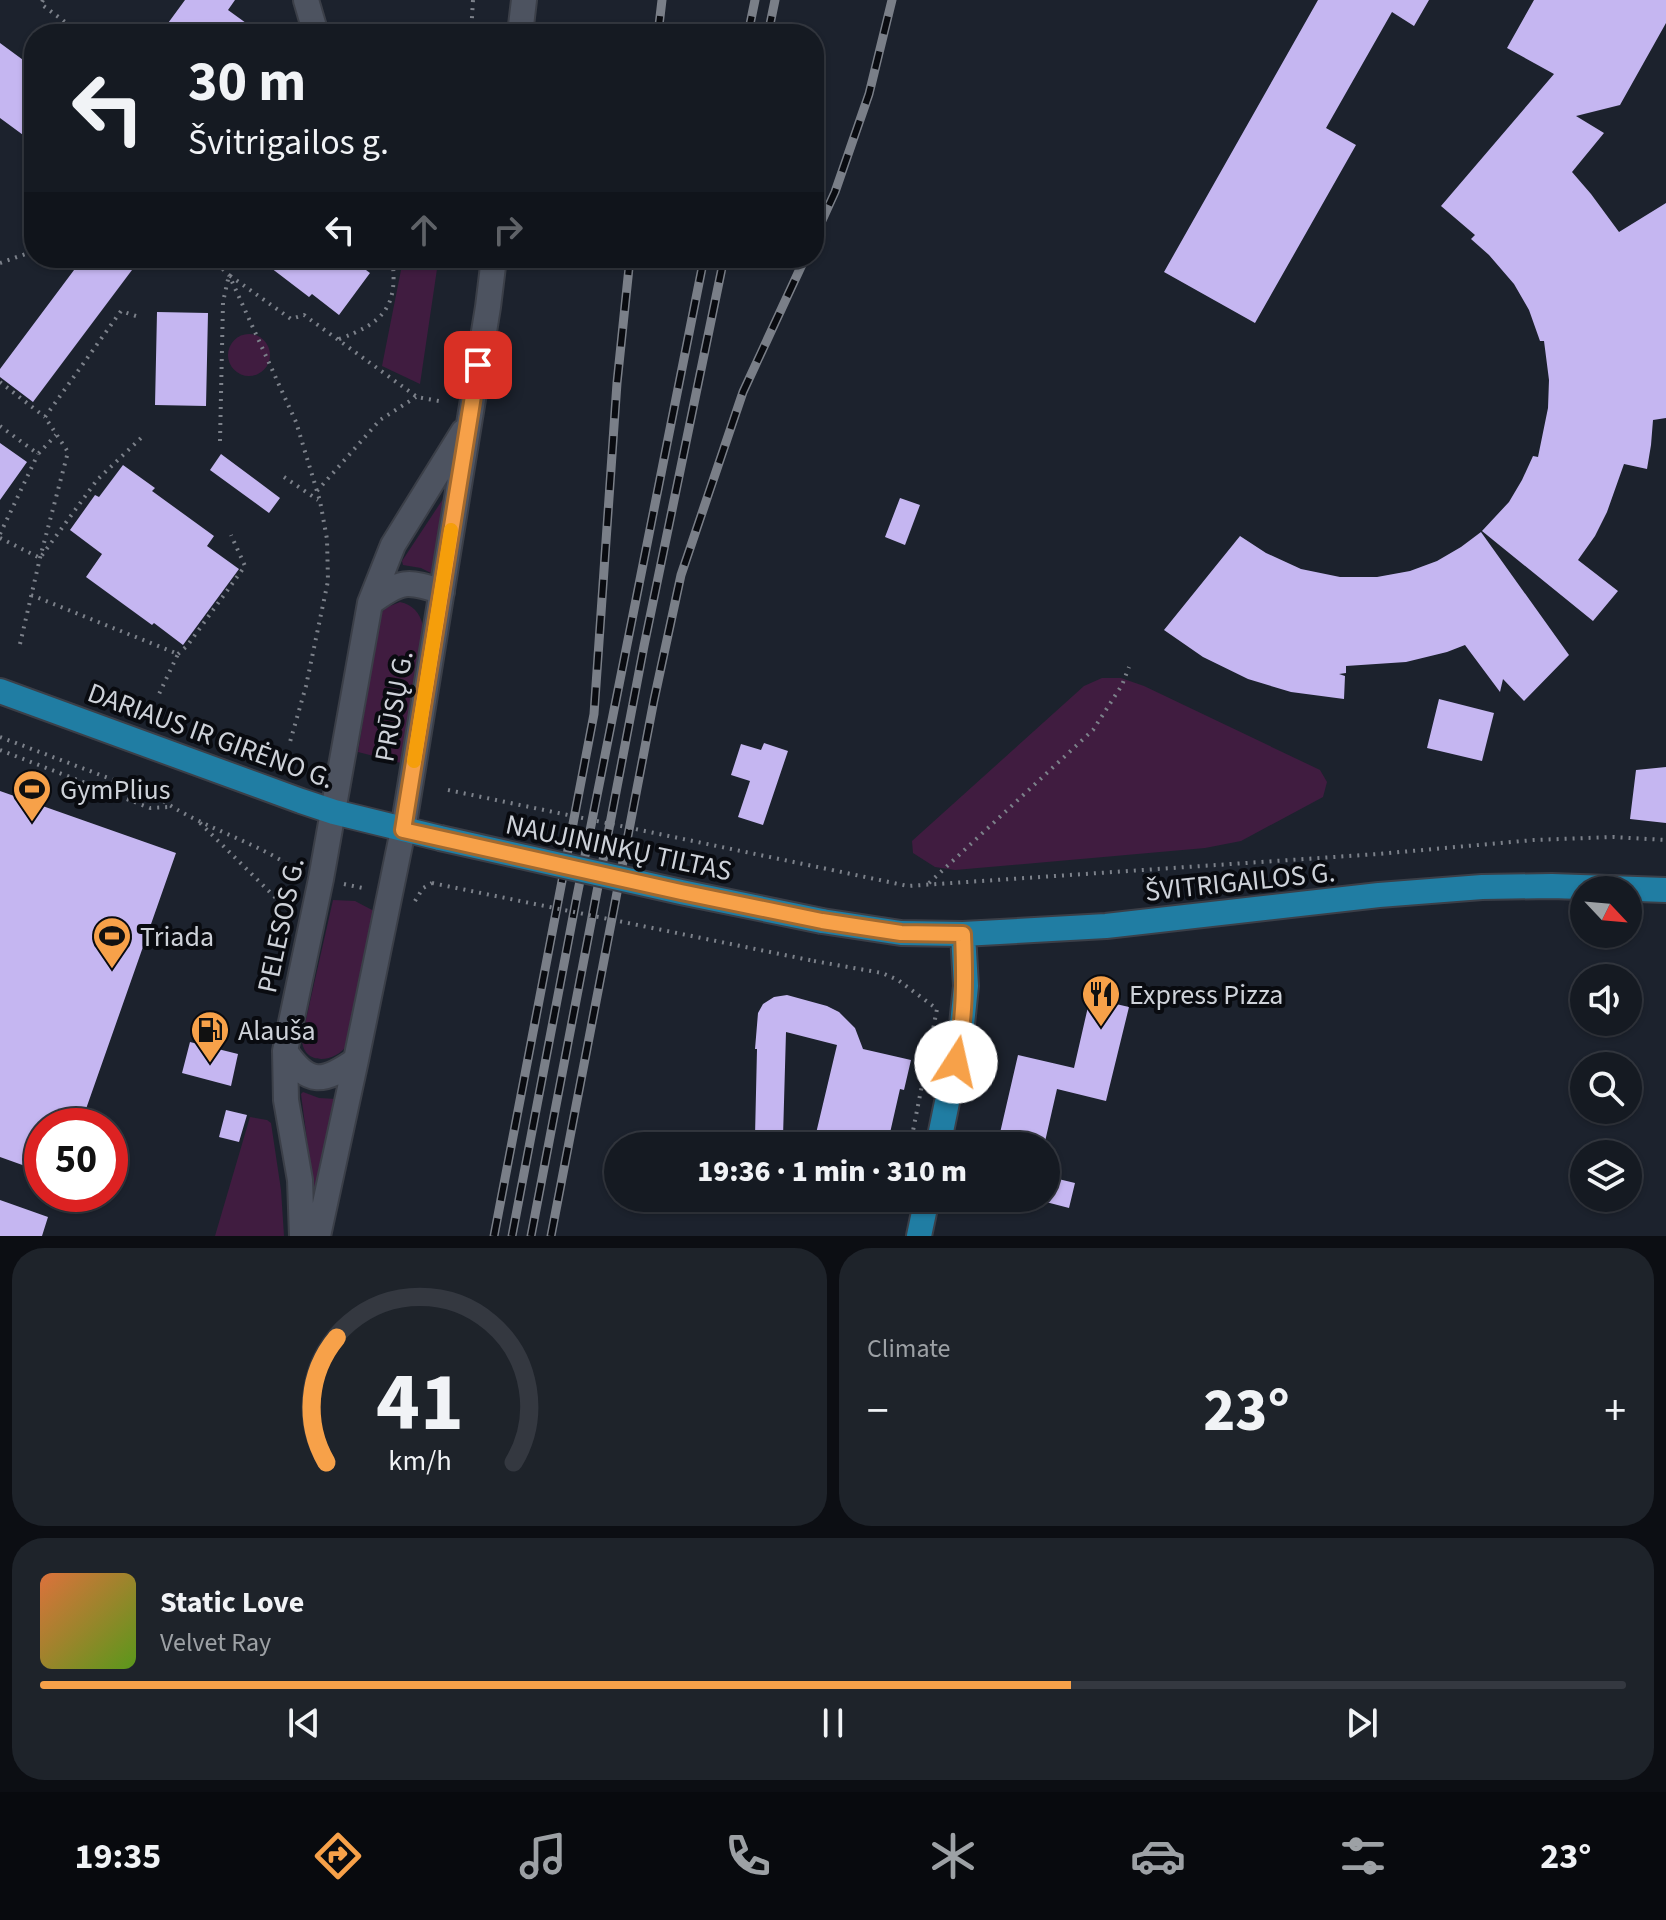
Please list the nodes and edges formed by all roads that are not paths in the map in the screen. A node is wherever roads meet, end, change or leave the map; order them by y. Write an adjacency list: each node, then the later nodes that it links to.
1 (306, 0): 3 (street)
2 (524, 0): 4 (street)
3 (313, 24)
4 (521, 24)
5 (493, 268): 6 (street, PRŪSŲ G.)
6 (468, 423): 7 (street, PRŪSŲ G.); 8 (street, PRŪSŲ G.)
7 (442, 592): 8 (street); 11 (street, PRŪSŲ G.)
8 (370, 603): 10 (street, PRŪSŲ G.)
9 (0, 691): 10 (main road, DARIAUS IR GIRĖNO G.)
10 (334, 812): 11 (main road, DARIAUS IR GIRĖNO G.); 15 (street, PELESOS G.)
11 (403, 830): 13 (main road, NAUJININKŲ TILTAS, bridge); 16 (street)
12 (1666, 890): 14 (main road, ŠVITRIGAILOS G.)
13 (822, 921): 14 (main road, ŠVITRIGAILOS G.)
14 (963, 934): 17 (main road)
15 (285, 1051): 16 (street); 19 (street, PELESOS G.)
16 (356, 1060): 20 (street)
17 (941, 1132)
18 (924, 1212): 21 (main road)
19 (302, 1236)
20 (318, 1236)
21 (919, 1236)

